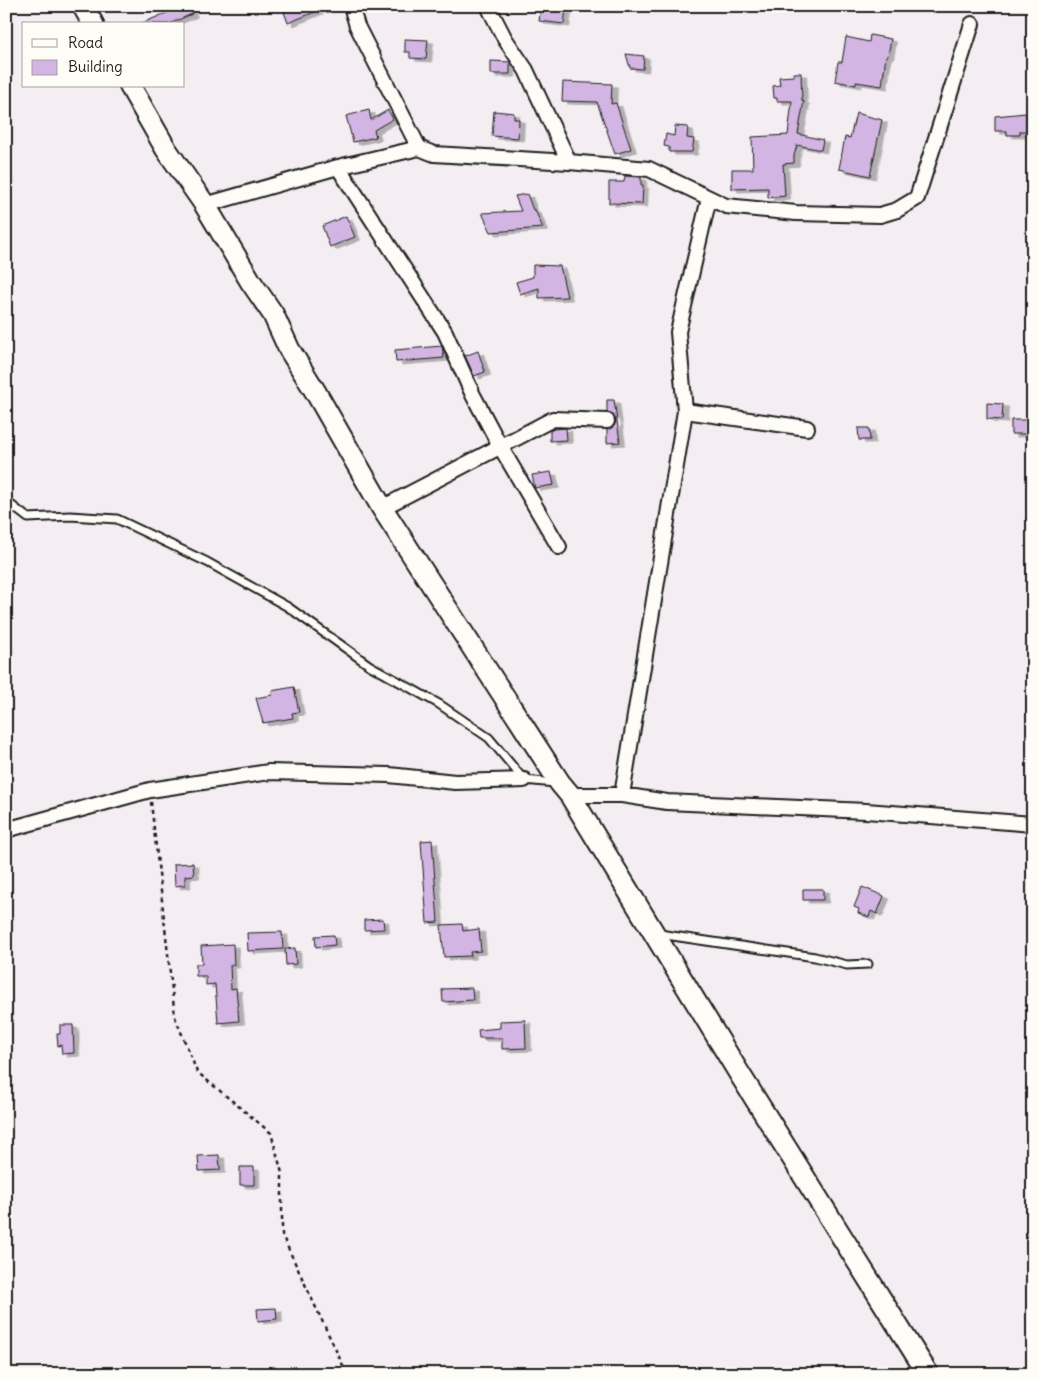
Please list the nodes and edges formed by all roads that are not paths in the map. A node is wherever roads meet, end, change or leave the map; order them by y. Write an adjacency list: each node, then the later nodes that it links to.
1 (83, 6): 4 (main road)
2 (351, 6): 7 (street)
3 (488, 6): 8 (street)
4 (92, 22)
5 (972, 24): 10 (street)
6 (131, 88): 11 (main road)
7 (419, 148): 8 (street); 9 (street)
8 (569, 162): 10 (street)
9 (338, 167): 11 (street); 15 (street)
10 (709, 198): 12 (street)
11 (205, 205): 17 (main road)
12 (685, 411): 14 (street); 21 (street)
13 (607, 421): 15 (street)
14 (807, 428)
15 (500, 446): 17 (street); 18 (street)
16 (6, 502): 19 (lane)
17 (382, 508): 20 (main road)
18 (559, 547)
19 (524, 780): 20 (lane); 23 (street)
20 (565, 789): 21 (street); 24 (main road)
21 (622, 795): 22 (street)
22 (1033, 824)
23 (6, 830)
24 (653, 933): 25 (lane); 26 (main road)
25 (868, 964)
26 (928, 1374)

